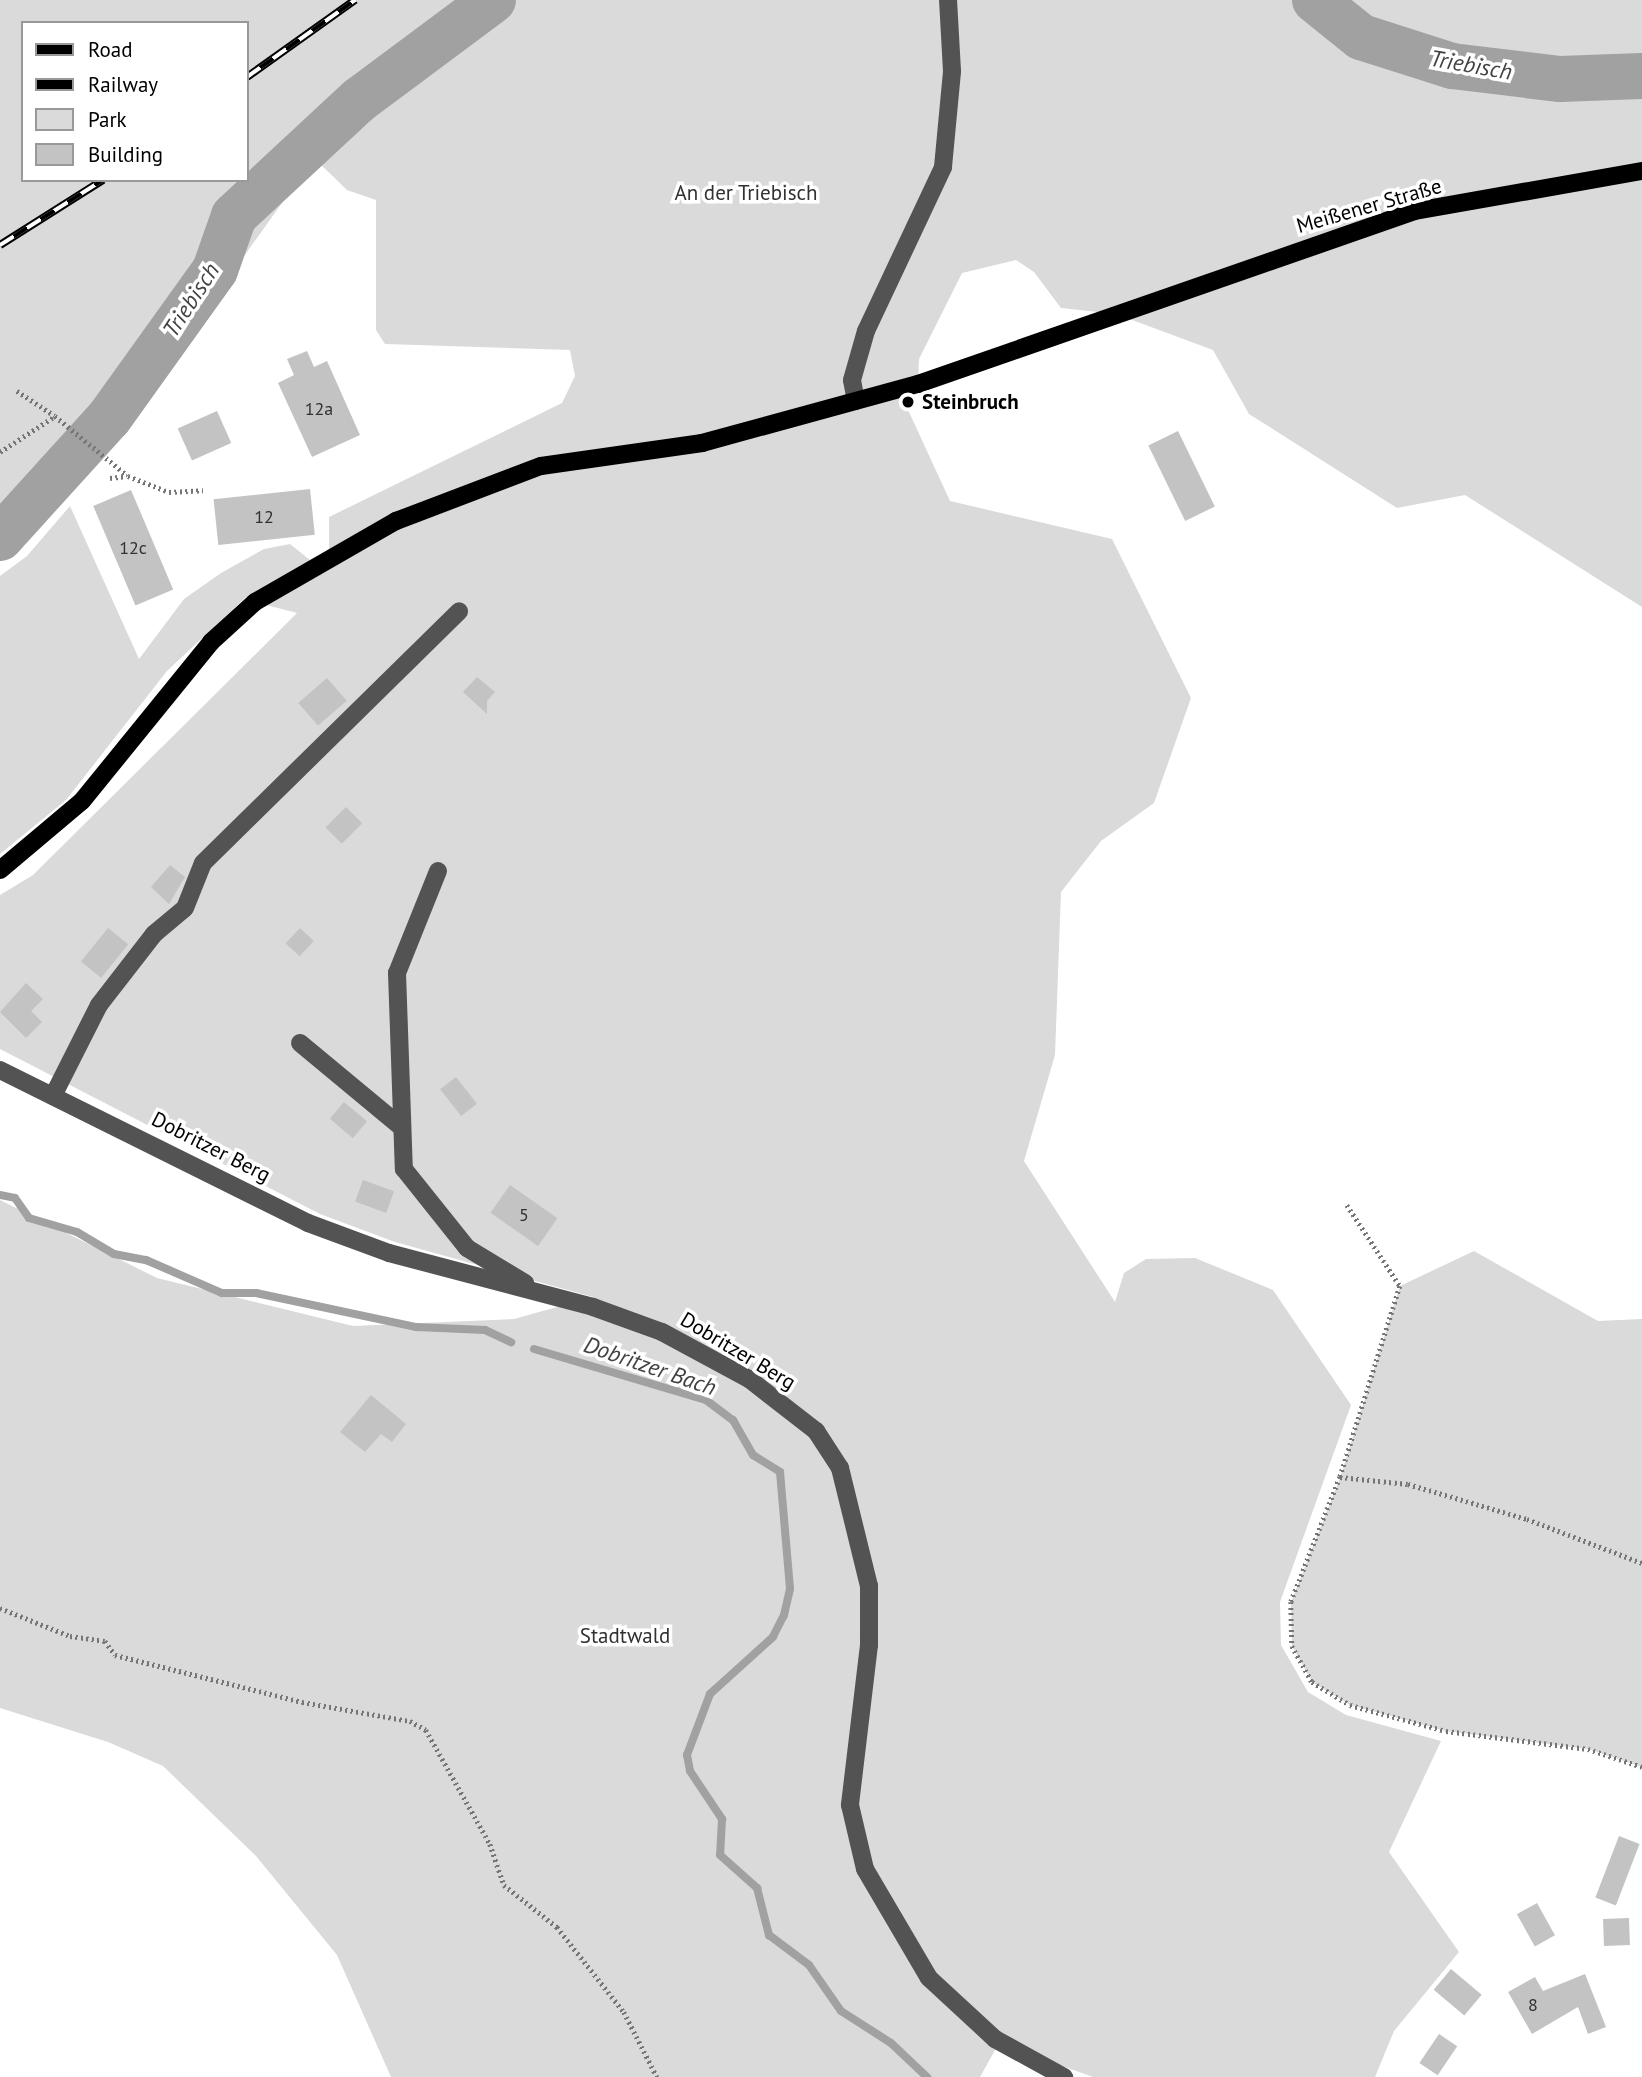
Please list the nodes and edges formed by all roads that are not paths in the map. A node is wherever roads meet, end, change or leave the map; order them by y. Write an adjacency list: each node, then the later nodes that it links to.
1 (948, 0): 3 (street)
2 (1642, 172): 3 (main road, Meißener Straße)
3 (856, 401): 5 (main road, Meißener Straße)
4 (459, 611): 9 (street)
5 (0, 870)
6 (438, 871): 10 (street)
7 (300, 1043): 10 (street)
8 (0, 1070): 9 (street, Dobritzer Berg)
9 (53, 1096): 11 (street, Dobritzer Berg)
10 (400, 1126): 11 (street)
11 (540, 1292): 12 (street, Dobritzer Berg)
12 (1064, 2077)

